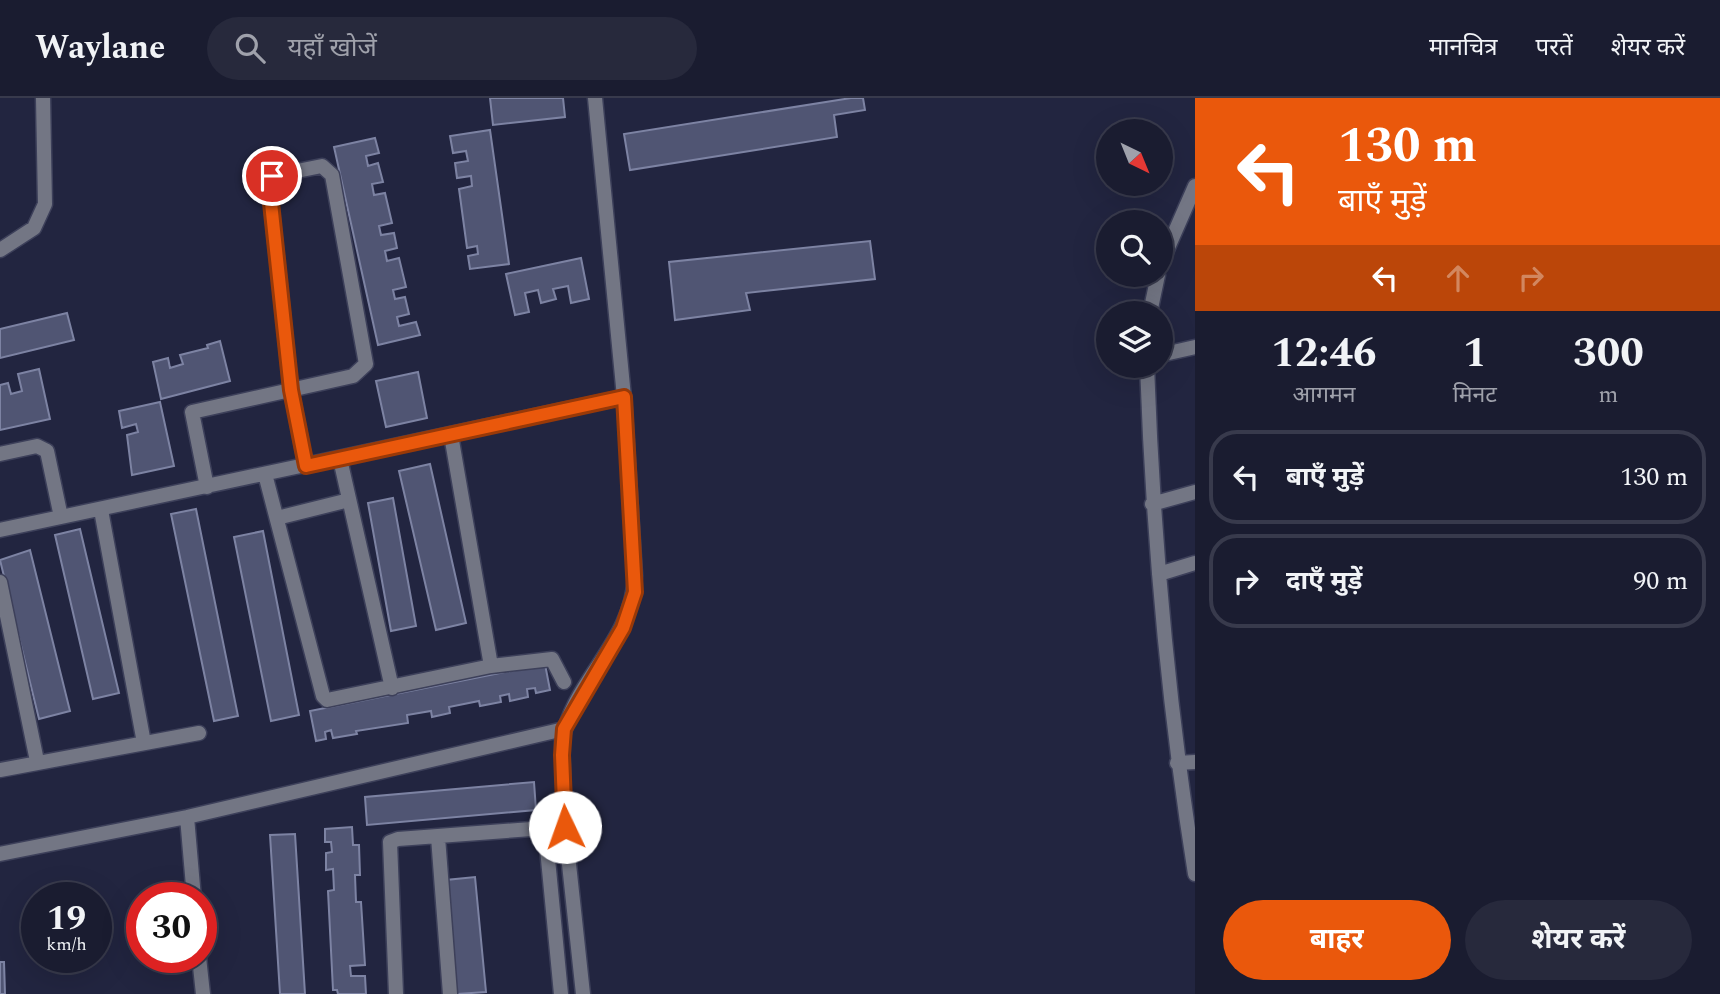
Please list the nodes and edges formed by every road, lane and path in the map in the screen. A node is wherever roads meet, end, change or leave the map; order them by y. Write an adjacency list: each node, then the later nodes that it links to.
1 (43, 98): 5 (street)
2 (595, 98): 10 (street)
3 (1195, 186): 4 (street)
4 (1173, 237)
5 (0, 250)
6 (1195, 346): 7 (street)
7 (1173, 352)
8 (1147, 378): 19 (street)
9 (291, 390): 9 (street); 14 (street); 16 (street)
10 (624, 397): 11 (street); 30 (street)
11 (451, 435): 13 (street); 27 (street)
12 (0, 453): 21 (street)
13 (340, 459): 14 (street); 18 (street)
14 (306, 466): 15 (street)
15 (265, 474): 16 (street); 22 (street)
16 (207, 486): 20 (street)
17 (1195, 492): 19 (street)
18 (349, 500): 22 (street); 29 (street)
19 (1152, 504): 25 (street)
20 (101, 510): 21 (street); 32 (street)
21 (61, 517): 23 (street)
22 (276, 518): 29 (street)
23 (0, 530)
24 (1195, 563): 25 (street)
25 (1159, 575): 35 (street)
26 (0, 582): 33 (street)
27 (491, 666): 28 (street); 29 (street)
28 (564, 682)
29 (392, 688)
30 (564, 729): 37 (street); 47 (street)
31 (199, 733): 32 (street)
32 (144, 743): 33 (street)
33 (37, 761): 36 (street)
34 (1195, 762): 35 (street)
35 (1177, 763): 40 (street)
36 (0, 770)
37 (187, 817): 39 (street); 41 (street)
38 (438, 838): 44 (street); 45 (street); 46 (street)
39 (0, 854)
40 (1195, 874)
41 (193, 882)
42 (200, 973): 43 (street)
43 (202, 994)
44 (396, 994)
45 (450, 994)
46 (561, 994)
47 (583, 994)

